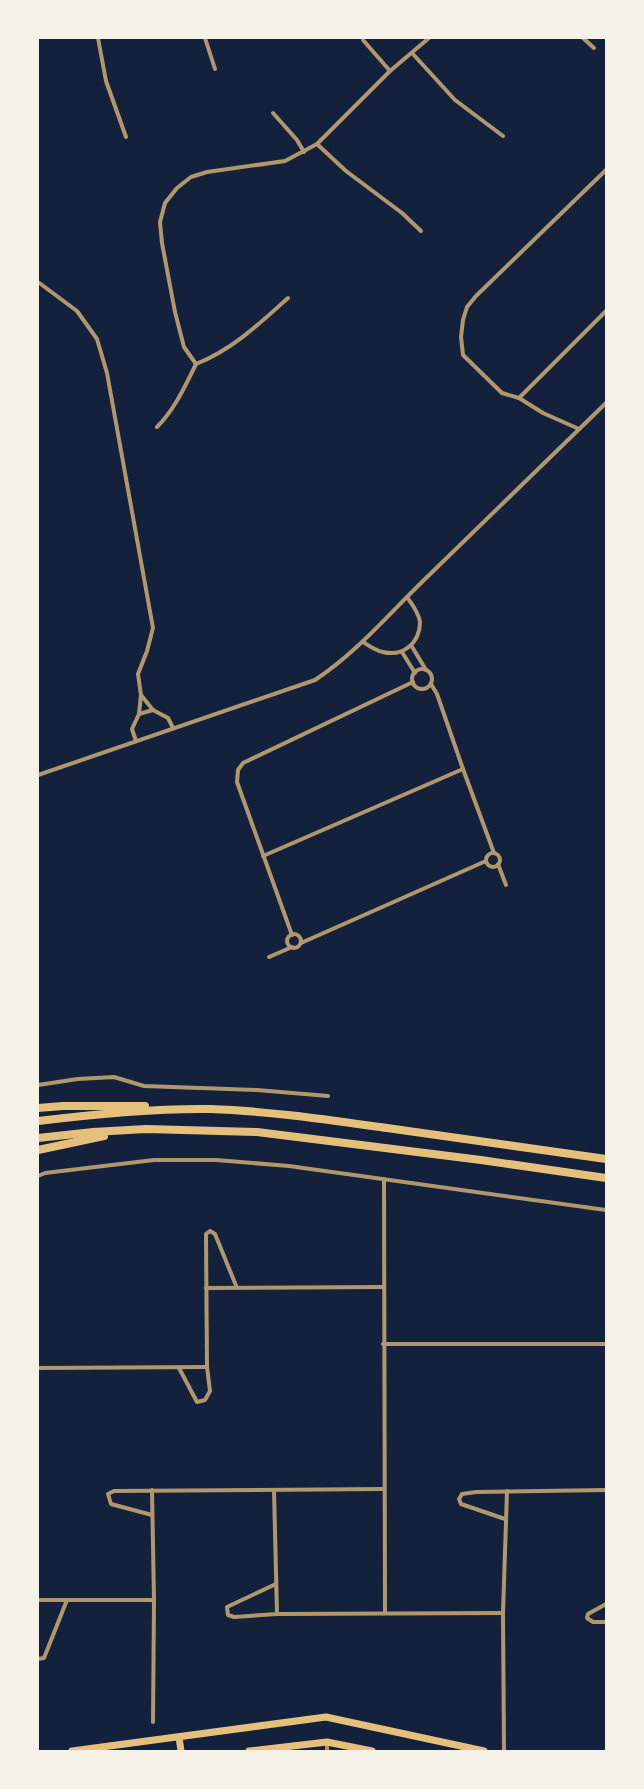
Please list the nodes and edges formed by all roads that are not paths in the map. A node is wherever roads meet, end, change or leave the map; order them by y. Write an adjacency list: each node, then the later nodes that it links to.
1 (98, 38): 12 (street)
2 (205, 38): 8 (street)
3 (430, 38): 7 (street)
4 (583, 38): 6 (street)
5 (363, 40): 9 (street)
6 (594, 48)
7 (412, 53): 9 (street); 11 (street)
8 (215, 70)
9 (390, 71): 13 (street)
10 (273, 113): 14 (street)
11 (503, 136)
12 (126, 137)
13 (317, 144): 14 (street); 16 (street)
14 (304, 152): 20 (street)
15 (606, 170): 21 (street)
16 (421, 230)
17 (38, 282): 33 (street)
18 (288, 298): 20 (street)
19 (606, 311): 21 (street)
20 (196, 364): 23 (street)
21 (519, 398): 24 (street)
22 (606, 402): 24 (street)
23 (157, 427)
24 (579, 429): 25 (street)
25 (407, 597): 26 (street); 27 (street)
26 (363, 642): 28 (street); 36 (street)
27 (411, 645): 28 (street); 29 (street)
28 (402, 652): 30 (street)
29 (426, 670): 30 (street); 32 (street)
30 (415, 673): 31 (street)
31 (413, 682): 32 (street); 41 (street)
32 (430, 684): 38 (street)
33 (141, 695): 34 (street); 35 (street)
34 (153, 710): 35 (street); 36 (street)
35 (139, 714): 37 (street)
36 (173, 728): 37 (street)
37 (136, 741): 39 (street)
38 (463, 769): 40 (street); 41 (street)
39 (38, 775)
40 (494, 853): 42 (street); 43 (street)
41 (263, 856): 45 (street)
42 (486, 861): 43 (street); 46 (street)
43 (498, 864): 44 (street)
44 (506, 885)
45 (292, 935): 46 (street); 47 (street)
46 (301, 943): 47 (street)
47 (292, 947): 48 (street)
48 (269, 957)
49 (38, 1085): 50 (street)
50 (328, 1096)
51 (38, 1108): 52 (highway)
52 (210, 1109): 53 (highway); 57 (highway)
53 (38, 1121)
54 (146, 1129): 55 (highway); 56 (highway); 59 (highway)
55 (38, 1138)
56 (38, 1150)
57 (606, 1159)
58 (38, 1176): 60 (street)
59 (606, 1178)
60 (384, 1179): 61 (street); 62 (street)
61 (606, 1210)
62 (384, 1287): 64 (street); 65 (street)
63 (206, 1288): 64 (street); 64 (street); 67 (street)
64 (237, 1288)
65 (383, 1344): 66 (street); 70 (street)
66 (606, 1344)
67 (207, 1367): 69 (street); 69 (street)
68 (38, 1368): 69 (street)
69 (179, 1368)
70 (384, 1489): 72 (street); 82 (street)
71 (152, 1490): 72 (street); 75 (street); 75 (street)
72 (274, 1490): 77 (street)
73 (606, 1490): 74 (street)
74 (507, 1491): 76 (street); 76 (street)
75 (152, 1515): 80 (street)
76 (505, 1519): 83 (street)
77 (276, 1584): 84 (street); 84 (street)
78 (38, 1600): 79 (street)
79 (67, 1600): 80 (street); 86 (street)
80 (154, 1600): 87 (street)
81 (606, 1604): 85 (street)
82 (385, 1612): 83 (street); 84 (street)
83 (502, 1613): 96 (street)
84 (277, 1614)
85 (606, 1622)
86 (38, 1659)
87 (153, 1722)
88 (179, 1737): 90 (main road); 91 (main road); 95 (main road)
89 (327, 1742): 92 (main road); 93 (street); 94 (main road)
90 (72, 1751)
91 (181, 1751)
92 (249, 1751)
93 (327, 1751)
94 (372, 1751)
95 (484, 1751)
96 (504, 1751)

